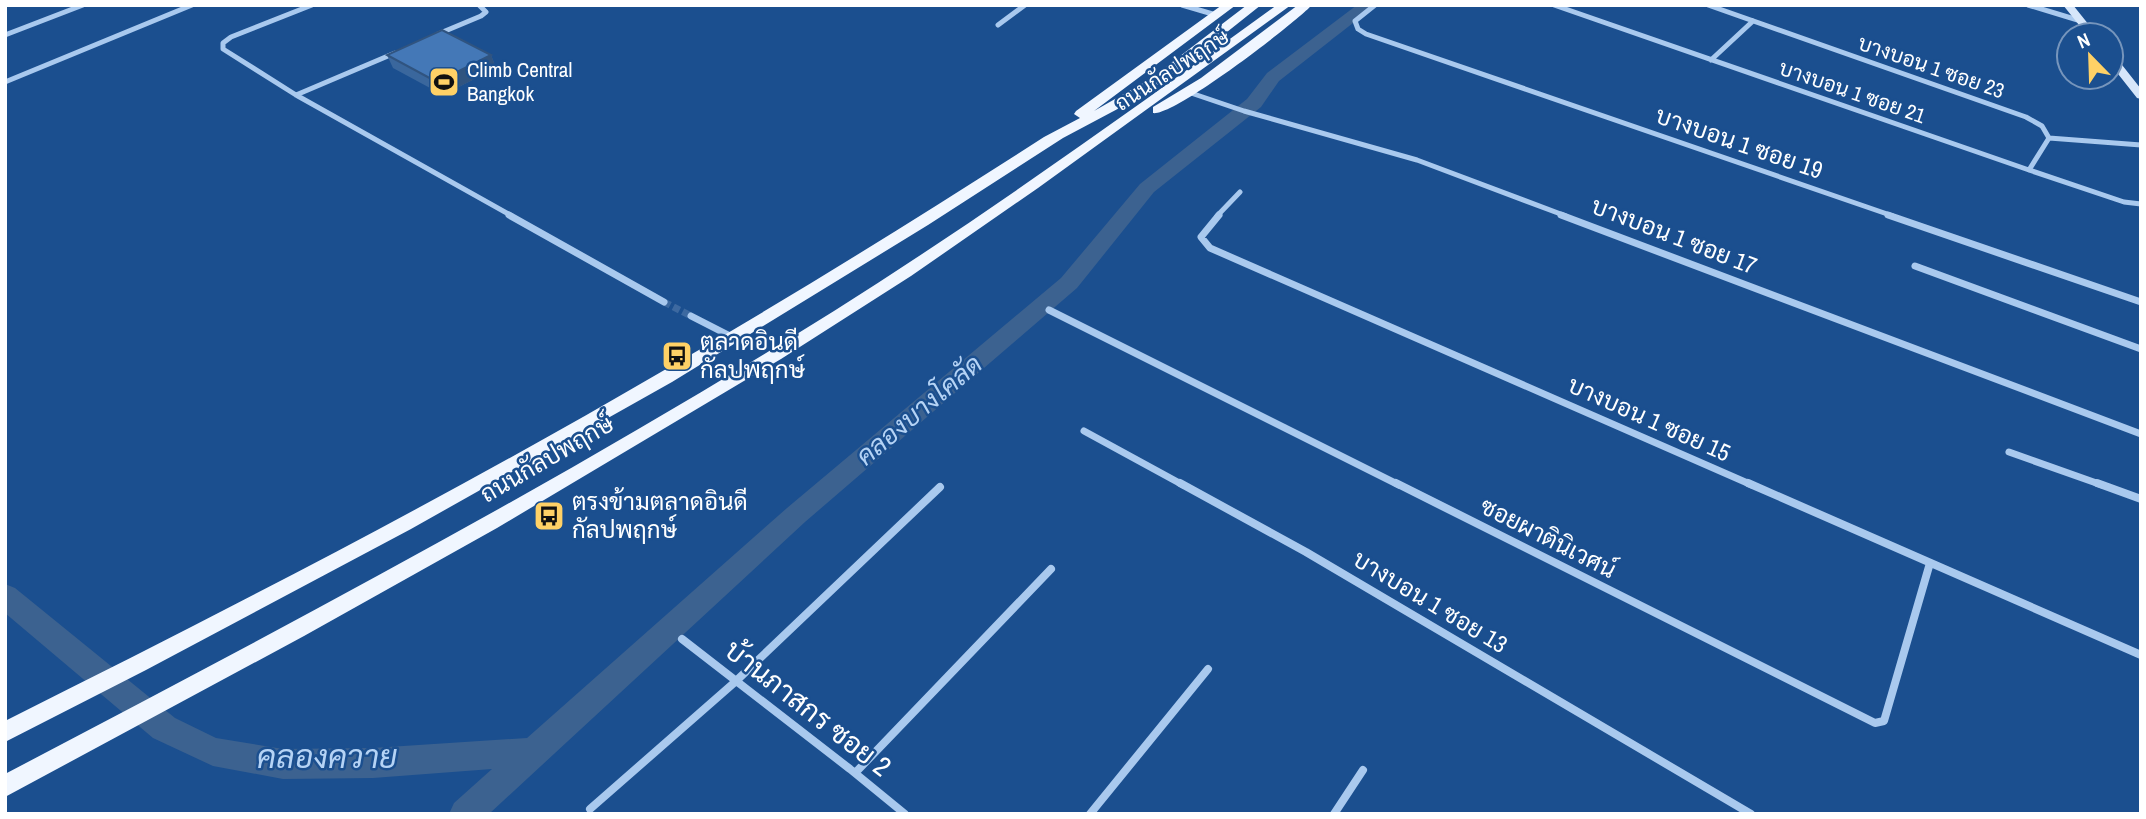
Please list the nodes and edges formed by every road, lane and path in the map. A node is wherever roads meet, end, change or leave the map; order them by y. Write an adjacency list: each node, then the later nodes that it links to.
1 (83, 5): 20 (street)
2 (192, 5): 25 (street)
3 (312, 5): 27 (street)
4 (479, 5): 21 (street)
5 (1025, 5): 19 (street)
6 (1182, 5): 16 (street)
7 (1230, 5): 16 (main road, ถนนกัลปพฤกษ์)
8 (1255, 5): 29 (main road, ถนนกัลปพฤกษ์)
9 (1285, 5): 31 (main road, ถนนกัลปพฤกษ์)
10 (1307, 5): 26 (main road, ถนนกัลปพฤกษ์)
11 (1375, 5): 38 (street, บางบอน 1 ซอย 19)
12 (1554, 5): 23 (street, บางบอน 1 ซอย 21)
13 (1708, 5): 17 (street, บางบอน 1 ซอย 23)
14 (2028, 5): 18 (street)
15 (2068, 5): 18 (main road)
16 (1216, 15): 29 (main road, ถนนกัลปพฤกษ์)
17 (1753, 21): 23 (street); 30 (street, บางบอน 1 ซอย 23)
18 (2081, 21)
19 (999, 25)
20 (5, 36)
21 (432, 37)
22 (407, 47): 27 (street)
23 (1711, 60): 33 (street, บางบอน 1 ซอย 21)
24 (2125, 76): 28 (main road)
25 (5, 82)
26 (1188, 92): 31 (main road, ถนนกัลปพฤกษ์); 44 (street, บางบอน 1 ซอย 17)
27 (296, 95): 37 (street)
28 (2141, 96)
29 (1069, 126): 41 (main road, ถนนกัลปพฤกษ์)
30 (2049, 138): 32 (street); 33 (street)
31 (1093, 144): 57 (main road, ถนนกัลปพฤกษ์)
32 (2141, 145)
33 (2029, 170): 35 (street, บางบอน 1 ซอย 21)
34 (1240, 192): 48 (street, บางบอน 1 ซอย 15)
35 (2141, 204)
36 (1915, 266): 42 (street)
37 (664, 302)
38 (2141, 302)
39 (1049, 310): 48 (street, ซอยผาตินิเวศน์)
40 (691, 316): 41 (street)
41 (734, 338): 54 (main road, ถนนกัลปพฤกษ์)
42 (2141, 349)
43 (1084, 431): 62 (street, บางบอน 1 ซอย 13)
44 (2141, 433)
45 (2008, 452): 47 (street)
46 (940, 487): 53 (street)
47 (2141, 499)
48 (1930, 563): 51 (street, บางบอน 1 ซอย 15)
49 (1051, 569): 56 (street)
50 (682, 639): 53 (street, บ้านภาสกร ซอย 2)
51 (2141, 655)
52 (1208, 669): 60 (street)
53 (735, 682): 56 (street, บ้านภาสกร ซอย 2); 58 (street)
54 (5, 732)
55 (1363, 770): 61 (street)
56 (857, 771): 59 (street, บ้านภาสกร ซอย 2)
57 (5, 786)
58 (590, 809)
59 (905, 814)
60 (1090, 814)
61 (1334, 814)
62 (1751, 814)

